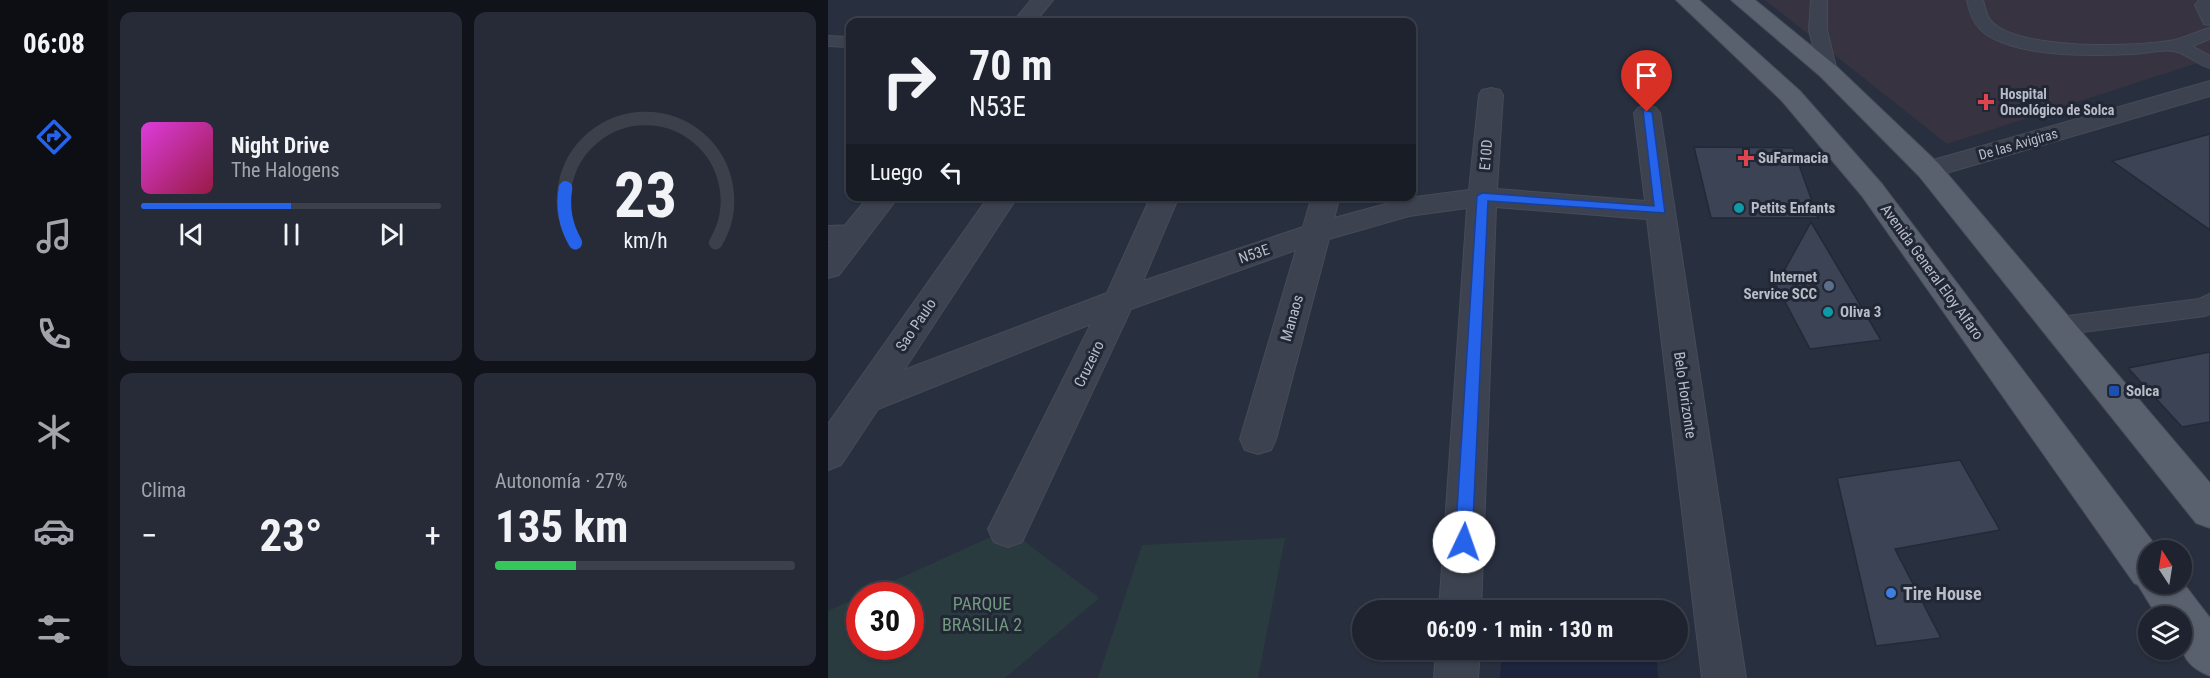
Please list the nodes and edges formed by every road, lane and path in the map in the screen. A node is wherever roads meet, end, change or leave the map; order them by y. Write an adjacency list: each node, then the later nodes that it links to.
1 (1042, 0): 6 (street)
2 (1687, 0): 34 (main road, Avenida General Eloy Alfaro)
3 (1742, 0): 12 (main road)
4 (1819, 0): 12 (lane)
5 (1975, 0): 10 (lane)
6 (1027, 18)
7 (2210, 33): 10 (lane)
8 (828, 41): 9 (lane)
9 (846, 42)
10 (2176, 45): 11 (lane)
11 (2210, 63)
12 (1828, 71): 16 (main road)
13 (2210, 88): 16 (street, De las Avigiras)
14 (1491, 95): 17 (street, E10D)
15 (1647, 112): 22 (street, Belo Horizonte)
16 (1929, 170): 28 (main road)
17 (1482, 196): 22 (street, N53E); 24 (street, N53E); 36 (street, E10D)
18 (879, 201): 23 (street)
19 (1001, 201): 29 (street, Sao Paulo)
20 (1163, 201): 27 (street, Cruzeiro)
21 (1325, 201): 24 (street, Manaos)
22 (1660, 211): 40 (street, Belo Horizonte)
23 (842, 233): 25 (street)
24 (1316, 233): 27 (street, N53E); 30 (street, Manaos)
25 (828, 267)
26 (2208, 294): 28 (lane)
27 (1119, 301): 29 (street, N53E); 33 (street, Cruzeiro)
28 (2060, 326): 32 (main road)
29 (865, 399): 31 (street, Sao Paulo)
30 (1258, 439)
31 (828, 454)
32 (2210, 511)
33 (1008, 529)
34 (2138, 555)
35 (2166, 594): 37 (main road)
36 (1461, 600)
37 (2210, 654)
38 (1457, 660): 39 (street)
39 (1456, 678)
40 (1724, 678)

